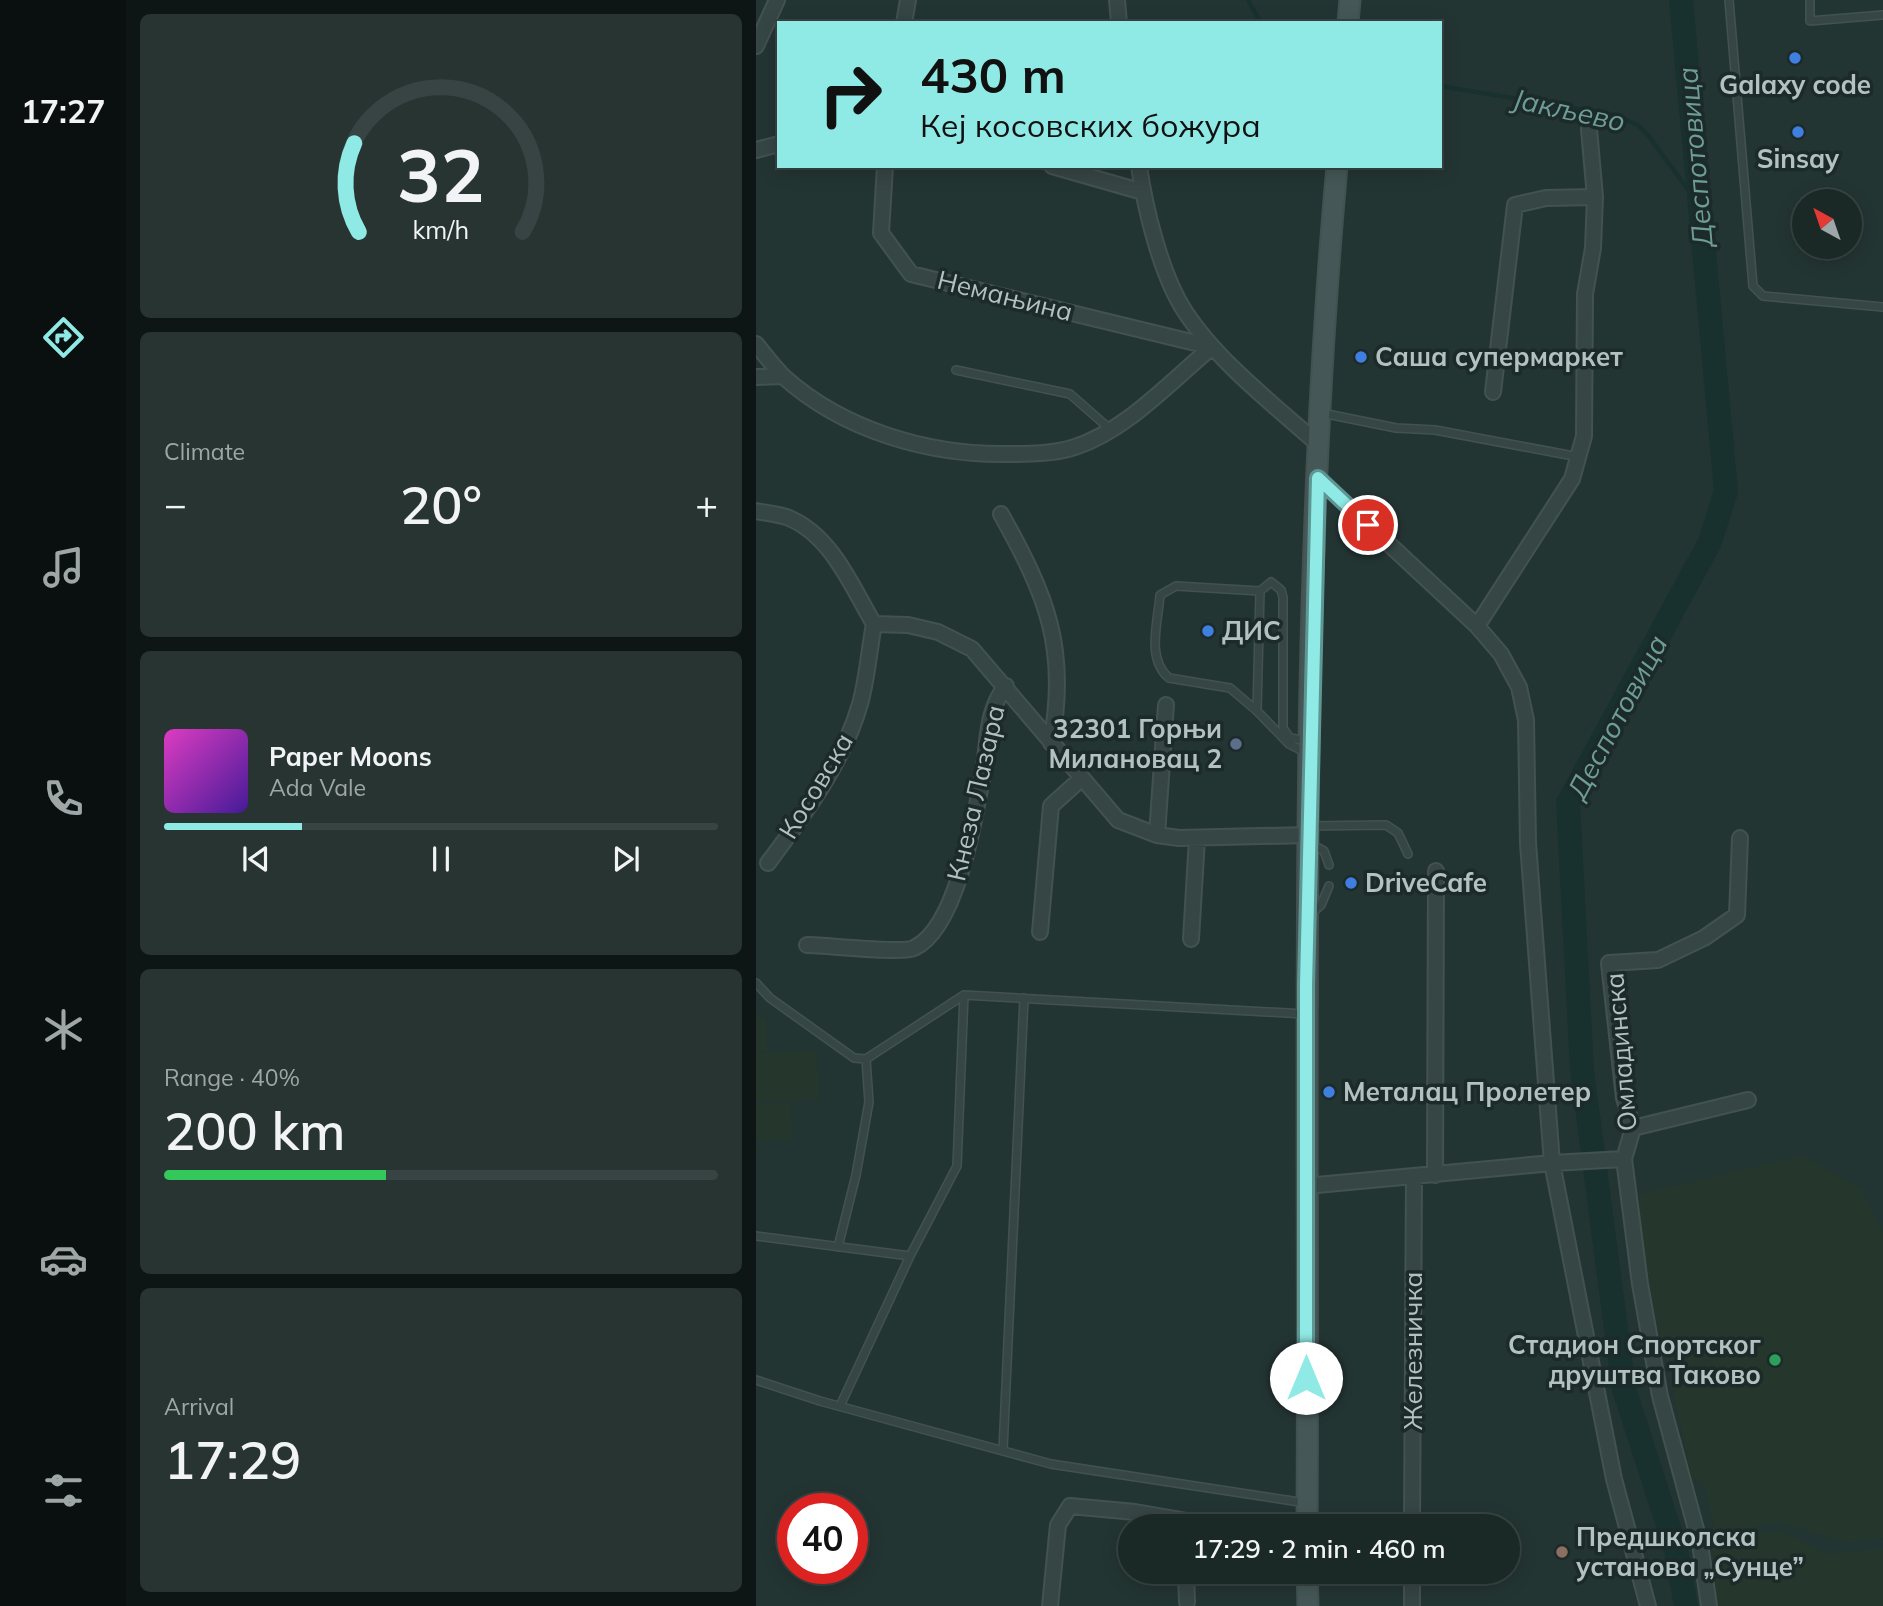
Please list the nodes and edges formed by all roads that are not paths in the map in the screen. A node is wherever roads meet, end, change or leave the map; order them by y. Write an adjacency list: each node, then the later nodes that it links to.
1 (777, 0): 11 (street)
2 (908, 0): 8 (street)
3 (1117, 0): 9 (street)
4 (1350, 0): 10 (street)
5 (1729, 0): 21 (lane)
6 (1810, 0): 7 (lane)
7 (1879, 15)
8 (904, 21)
9 (1119, 21)
10 (1348, 21)
11 (756, 46)
12 (1589, 129): 20 (street)
13 (777, 144): 14 (street)
14 (756, 149)
15 (885, 168): 23 (street, Немањина)
16 (1059, 168): 19 (street)
17 (1139, 168): 19 (street)
18 (1336, 168): 28 (street)
19 (1143, 192): 23 (street)
20 (1595, 197): 27 (street); 31 (street)
21 (1883, 307)
22 (756, 344): 25 (street)
23 (1212, 346): 29 (street); 30 (street)
24 (956, 370): 29 (lane)
25 (783, 376): 26 (street); 29 (street)
26 (756, 377)
27 (1493, 392)
28 (1319, 413): 30 (street); 31 (lane)
29 (1111, 430)
30 (1318, 444): 32 (street)
31 (1580, 457): 37 (street)
32 (1318, 478): 37 (street); 42 (street)
33 (756, 511): 36 (street)
34 (1002, 514): 41 (street)
35 (1260, 591): 40 (lane); 40 (lane); 42 (lane)
36 (874, 624): 38 (street); 49 (street, Косовска)
37 (1477, 626): 65 (street)
38 (1006, 686): 41 (street); 56 (street, Кнеза Лазара)
39 (1166, 705): 44 (street)
40 (1257, 711): 42 (lane)
41 (1051, 743): 43 (street)
42 (1310, 748): 45 (street)
43 (1082, 778): 44 (street); 54 (street)
44 (1157, 835): 46 (street)
45 (1308, 835): 46 (street); 48 (lane); 50 (lane); 53 (street)
46 (1197, 838): 55 (street)
47 (1740, 838): 63 (street, Омладинска)
48 (1408, 854)
49 (768, 863)
50 (1329, 865)
51 (1436, 872): 66 (street)
52 (1329, 886): 53 (lane)
53 (1307, 917): 60 (street)
54 (1040, 932)
55 (1191, 939)
56 (807, 944)
57 (756, 983): 61 (lane)
58 (964, 995): 59 (lane); 61 (lane); 71 (lane)
59 (1024, 998): 60 (lane); 74 (lane)
60 (1305, 1014): 68 (street)
61 (866, 1059): 70 (lane)
62 (1748, 1100): 63 (street)
63 (1633, 1128): 64 (street, Омладинска)
64 (1618, 1159): 65 (street, Омладинска); 87 (street)
65 (1552, 1163): 66 (street, Омладинска); 86 (street)
66 (1436, 1175): 67 (street, Омладинска)
67 (1414, 1176): 68 (street, Омладинска); 78 (street, Железничка)
68 (1306, 1186): 77 (street)
69 (756, 1236): 70 (lane)
70 (838, 1247): 71 (lane)
71 (910, 1256): 73 (lane)
72 (756, 1380): 73 (lane)
73 (840, 1406): 74 (lane)
74 (1003, 1450): 76 (lane)
75 (1123, 1514): 83 (street)
76 (1293, 1514)
77 (1307, 1514)
78 (1412, 1514)
79 (1186, 1584): 82 (street)
80 (1307, 1584): 84 (street)
81 (1412, 1584): 85 (street)
82 (1187, 1602)
83 (1051, 1606)
84 (1308, 1606)
85 (1412, 1606)
86 (1648, 1606)
87 (1709, 1606)

